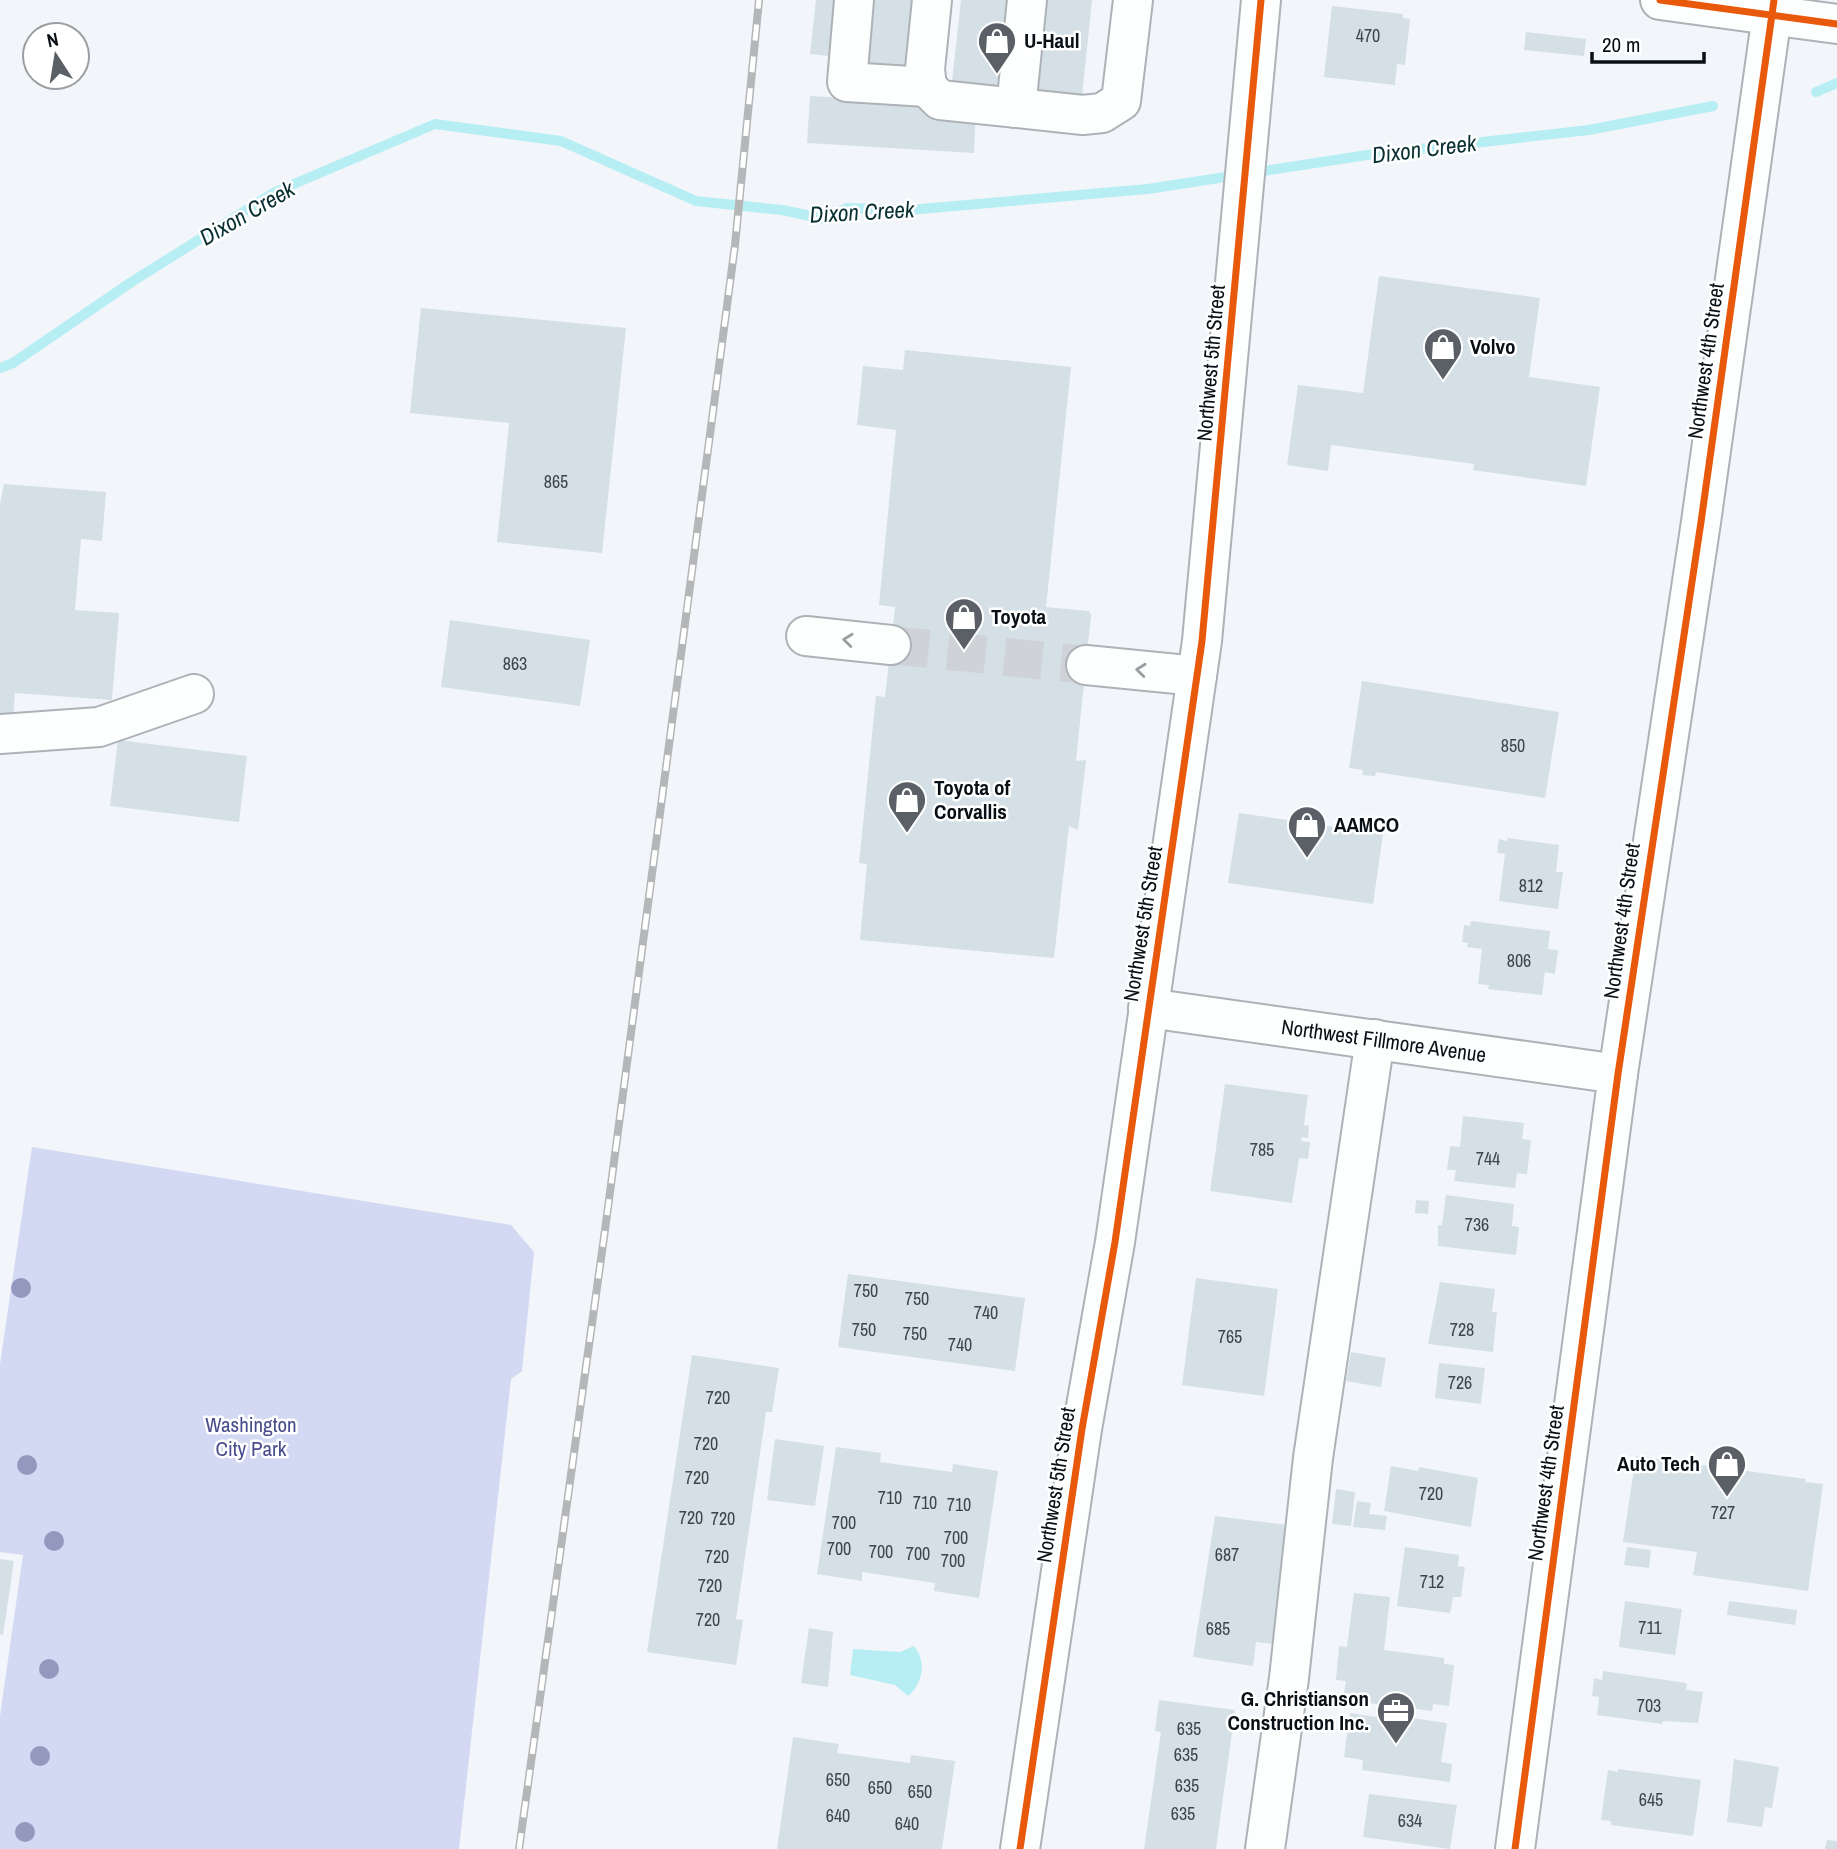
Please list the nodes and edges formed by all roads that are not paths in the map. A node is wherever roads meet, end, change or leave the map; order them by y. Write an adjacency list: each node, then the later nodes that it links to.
1 (854, 0): 9 (main road)
2 (932, 0): 9 (main road)
3 (1027, 0): 10 (main road)
4 (1133, 0): 10 (main road)
5 (1261, 0): 14 (main road, Northwest 5th Street)
6 (1660, 0): 7 (main road)
7 (1773, 8): 8 (main road); 19 (main road, Northwest 4th Street)
8 (1837, 24)
9 (928, 87): 10 (main road)
10 (1016, 108)
11 (806, 636): 12 (main road, one-way to 11)
12 (891, 645)
13 (1086, 665): 14 (main road, one-way to 13)
14 (1197, 676): 17 (main road, Northwest 5th Street)
15 (194, 694): 16 (main road)
16 (0, 734)
17 (1148, 1008): 18 (main road, Northwest Fillmore Avenue); 20 (main road, Northwest 5th Street)
18 (1375, 1039): 19 (main road, Northwest Fillmore Avenue); 21 (main road)
19 (1618, 1074): 22 (main road, Northwest 4th Street)
20 (1020, 1849)
21 (1265, 1849)
22 (1515, 1849)

